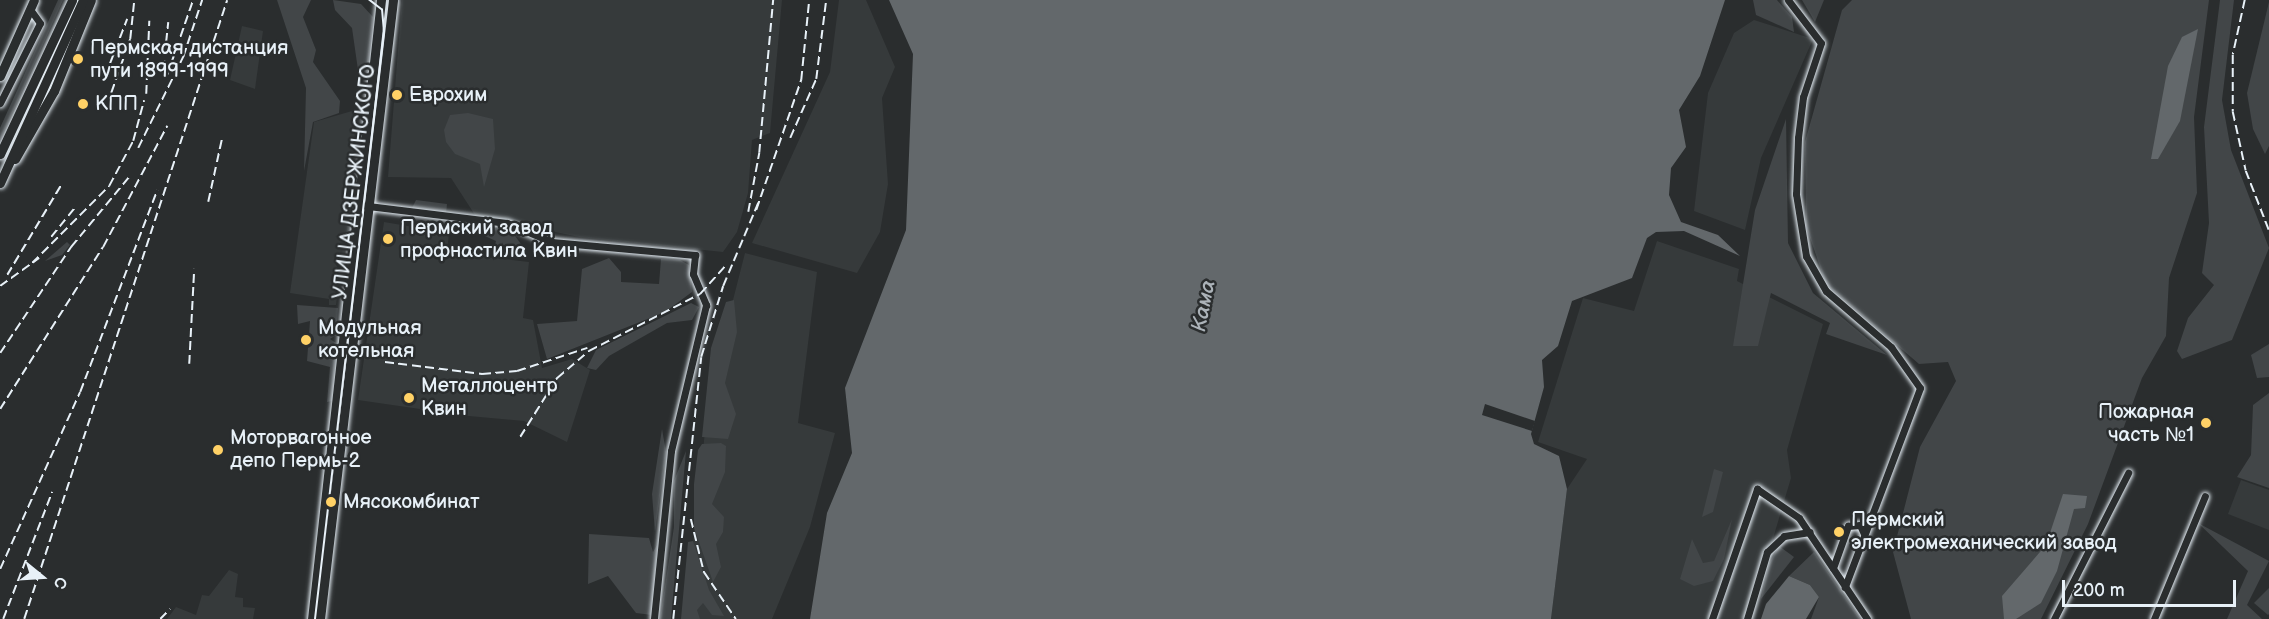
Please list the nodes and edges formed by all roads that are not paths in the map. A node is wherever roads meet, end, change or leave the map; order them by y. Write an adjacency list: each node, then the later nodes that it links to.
1 (72, 0): 10 (main road)
2 (83, 0): 11 (main road)
3 (91, 0): 11 (main road)
4 (381, 0): 13 (main road, УЛИЦА ДЗЕРЖИНСКОГО)
5 (393, 0): 13 (main road, УЛИЦА ДЗЕРЖИНСКОГО)
6 (1788, 0): 17 (street)
7 (32, 4): 8 (main road); 9 (street)
8 (0, 76)
9 (0, 103)
10 (0, 154)
11 (8, 167): 12 (main road)
12 (0, 183)
13 (365, 205): 20 (main road, УЛИЦА ДЗЕРЖИНСКОГО); 21 (main road, УЛИЦА ДЗЕРЖИНСКОГО); 22 (street)
14 (2128, 473): 26 (street)
15 (2205, 496): 27 (street)
16 (1810, 532): 18 (street); 23 (street); 24 (street)
17 (1864, 534): 18 (street); 19 (street)
18 (1833, 568): 19 (street)
19 (1845, 587): 25 (street)
20 (312, 619)
21 (320, 619)
22 (654, 619)
23 (1712, 619)
24 (1747, 619)
25 (1867, 619)
26 (2054, 619)
27 (2154, 619)

